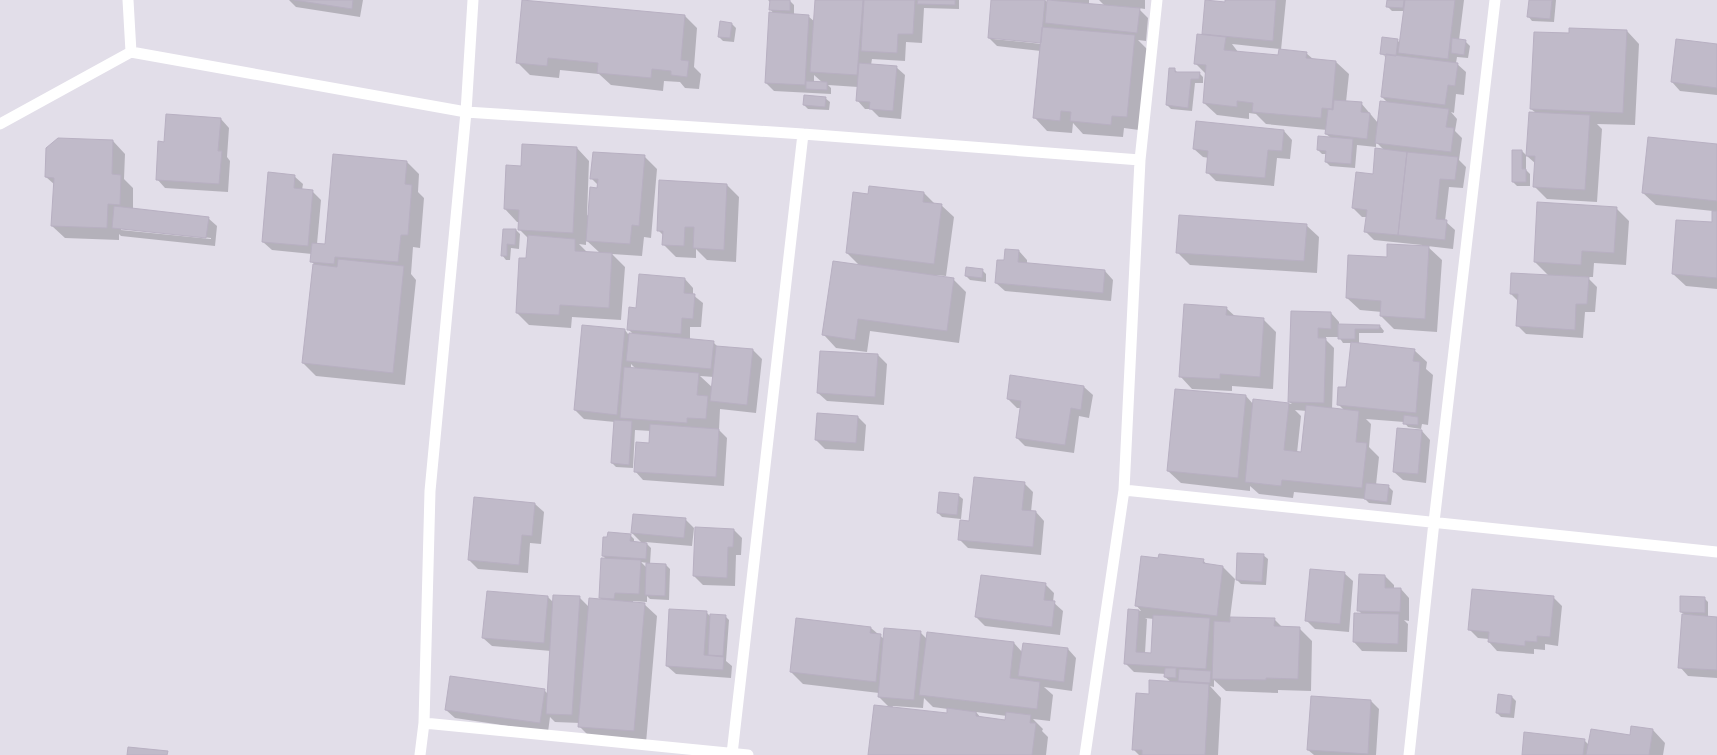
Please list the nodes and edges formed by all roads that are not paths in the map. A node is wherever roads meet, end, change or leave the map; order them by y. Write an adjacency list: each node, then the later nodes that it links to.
1 (128, 0): 5 (street)
2 (472, 0): 6 (street)
3 (1157, 0): 9 (street)
4 (1495, 0): 11 (street)
5 (132, 52): 6 (street); 7 (street)
6 (466, 112): 8 (street); 13 (street)
7 (0, 124)
8 (803, 134): 9 (street); 14 (street)
9 (1140, 160): 10 (street)
10 (1124, 490): 11 (street); 17 (street)
11 (1434, 522): 12 (street); 18 (street)
12 (1717, 552)
13 (424, 723): 14 (street); 15 (street)
14 (732, 754): 16 (street)
15 (420, 755)
16 (748, 755)
17 (1085, 755)
18 (1409, 755)

